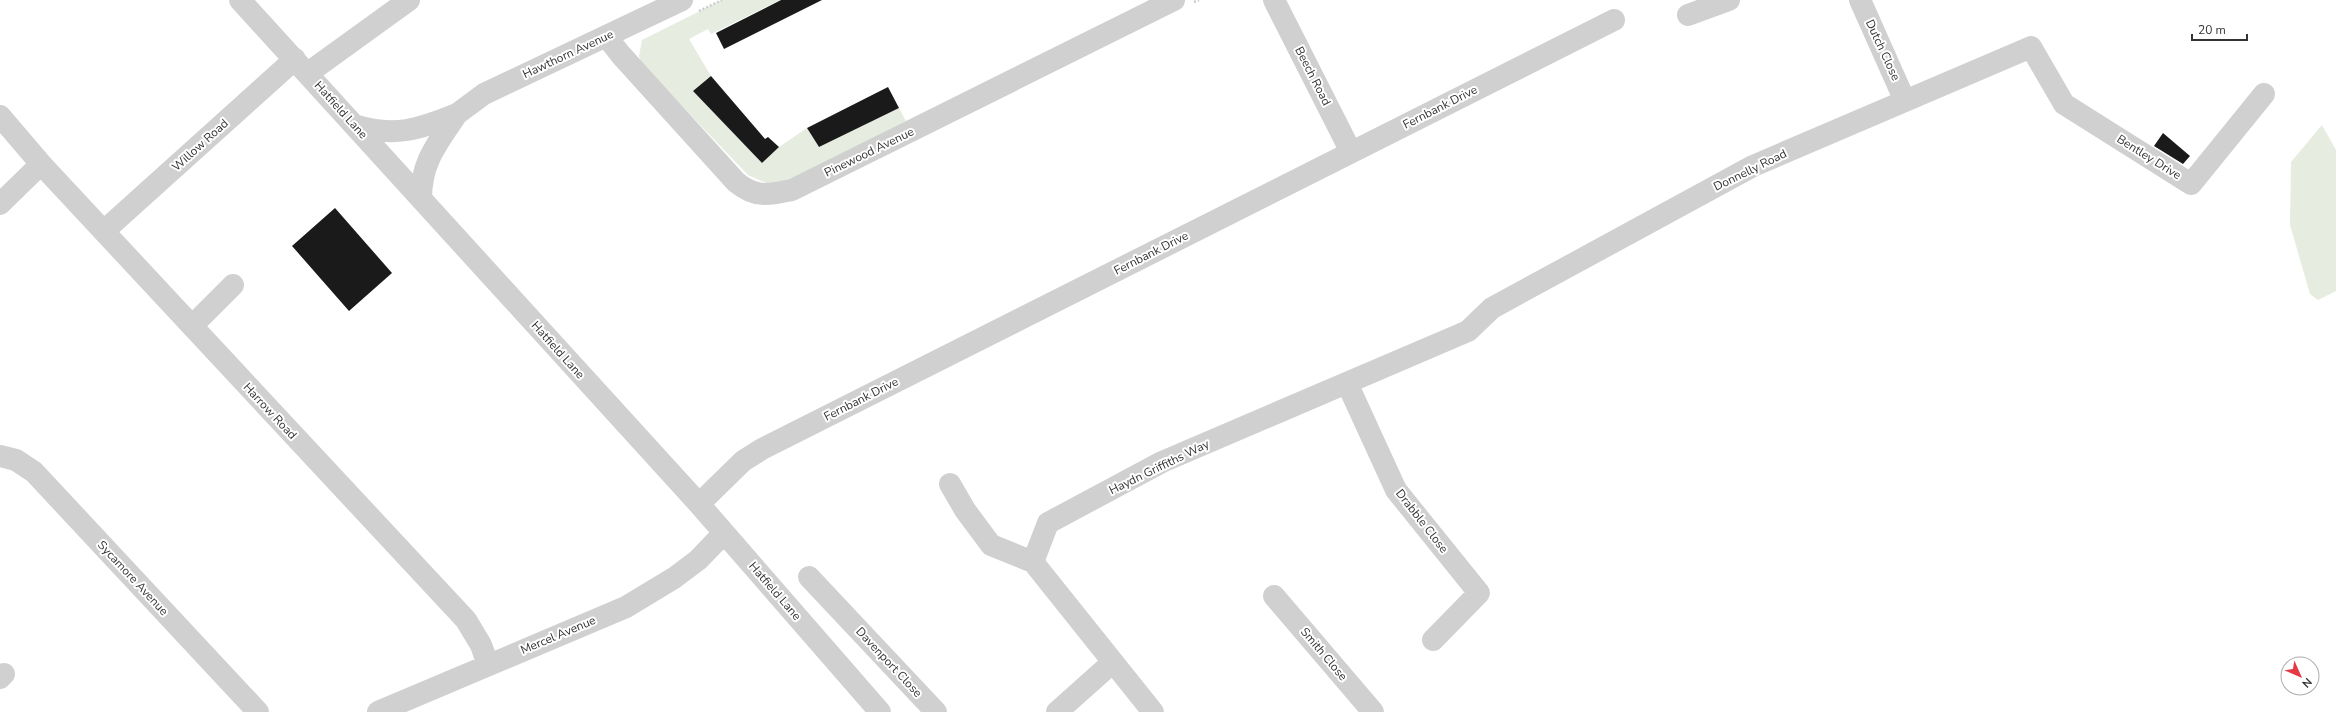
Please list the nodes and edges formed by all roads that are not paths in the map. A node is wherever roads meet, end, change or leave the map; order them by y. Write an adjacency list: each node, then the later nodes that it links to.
1 (240, 0): 12 (street, Hatfield Lane)
2 (409, 0): 12 (street, Willow Road)
3 (682, 0): 10 (street, Hawthorn Avenue)
4 (1274, 0): 18 (street, Beech Road)
5 (1729, 0): 8 (street)
6 (1860, 0): 14 (street, Dutch Close)
7 (1183, 2): 10 (street, Pinewood Avenue)
8 (1688, 15)
9 (1614, 20): 18 (street, Fernbank Drive)
10 (606, 36): 15 (street, Hawthorn Avenue)
11 (2031, 47): 13 (street, Bentley Drive); 14 (street, Donnelly Road)
12 (301, 66): 17 (street, Hatfield Lane); 22 (street, Willow Road)
13 (2264, 94)
14 (1906, 100): 24 (street, Donnelly Road)
15 (457, 114): 17 (street, Hawthorn Avenue); 20 (street, Hawthorn Avenue)
16 (0, 116): 19 (street, Harrow Road)
17 (354, 125): 20 (street, Hatfield Lane)
18 (1351, 152): 29 (street, Fernbank Drive)
19 (41, 164): 21 (street); 22 (street, Harrow Road)
20 (421, 199): 29 (street, Hatfield Lane)
21 (0, 204)
22 (104, 231): 25 (street, Harrow Road)
23 (233, 284): 25 (street)
24 (1483, 317): 26 (street, Haydn Griffiths Way)
25 (192, 326): 36 (street, Harrow Road)
26 (1347, 383): 31 (street, Haydn Griffiths Way); 34 (street, Drabble Close)
27 (0, 456): 38 (street, Sycamore Avenue)
28 (950, 484): 31 (street)
29 (699, 504): 30 (street, Hatfield Lane)
30 (724, 534): 36 (street, Mercel Avenue); 37 (street, Hatfield Lane)
31 (1033, 562): 35 (street)
32 (810, 577): 40 (street, Davenport Close)
33 (1274, 596): 43 (street, Smith Close)
34 (1433, 640)
35 (1113, 662): 41 (street); 42 (street)
36 (488, 665): 39 (street, Mercel Avenue)
37 (876, 707)
38 (258, 712)
39 (378, 712)
40 (936, 712)
41 (1057, 712)
42 (1154, 712)
43 (1373, 712)

